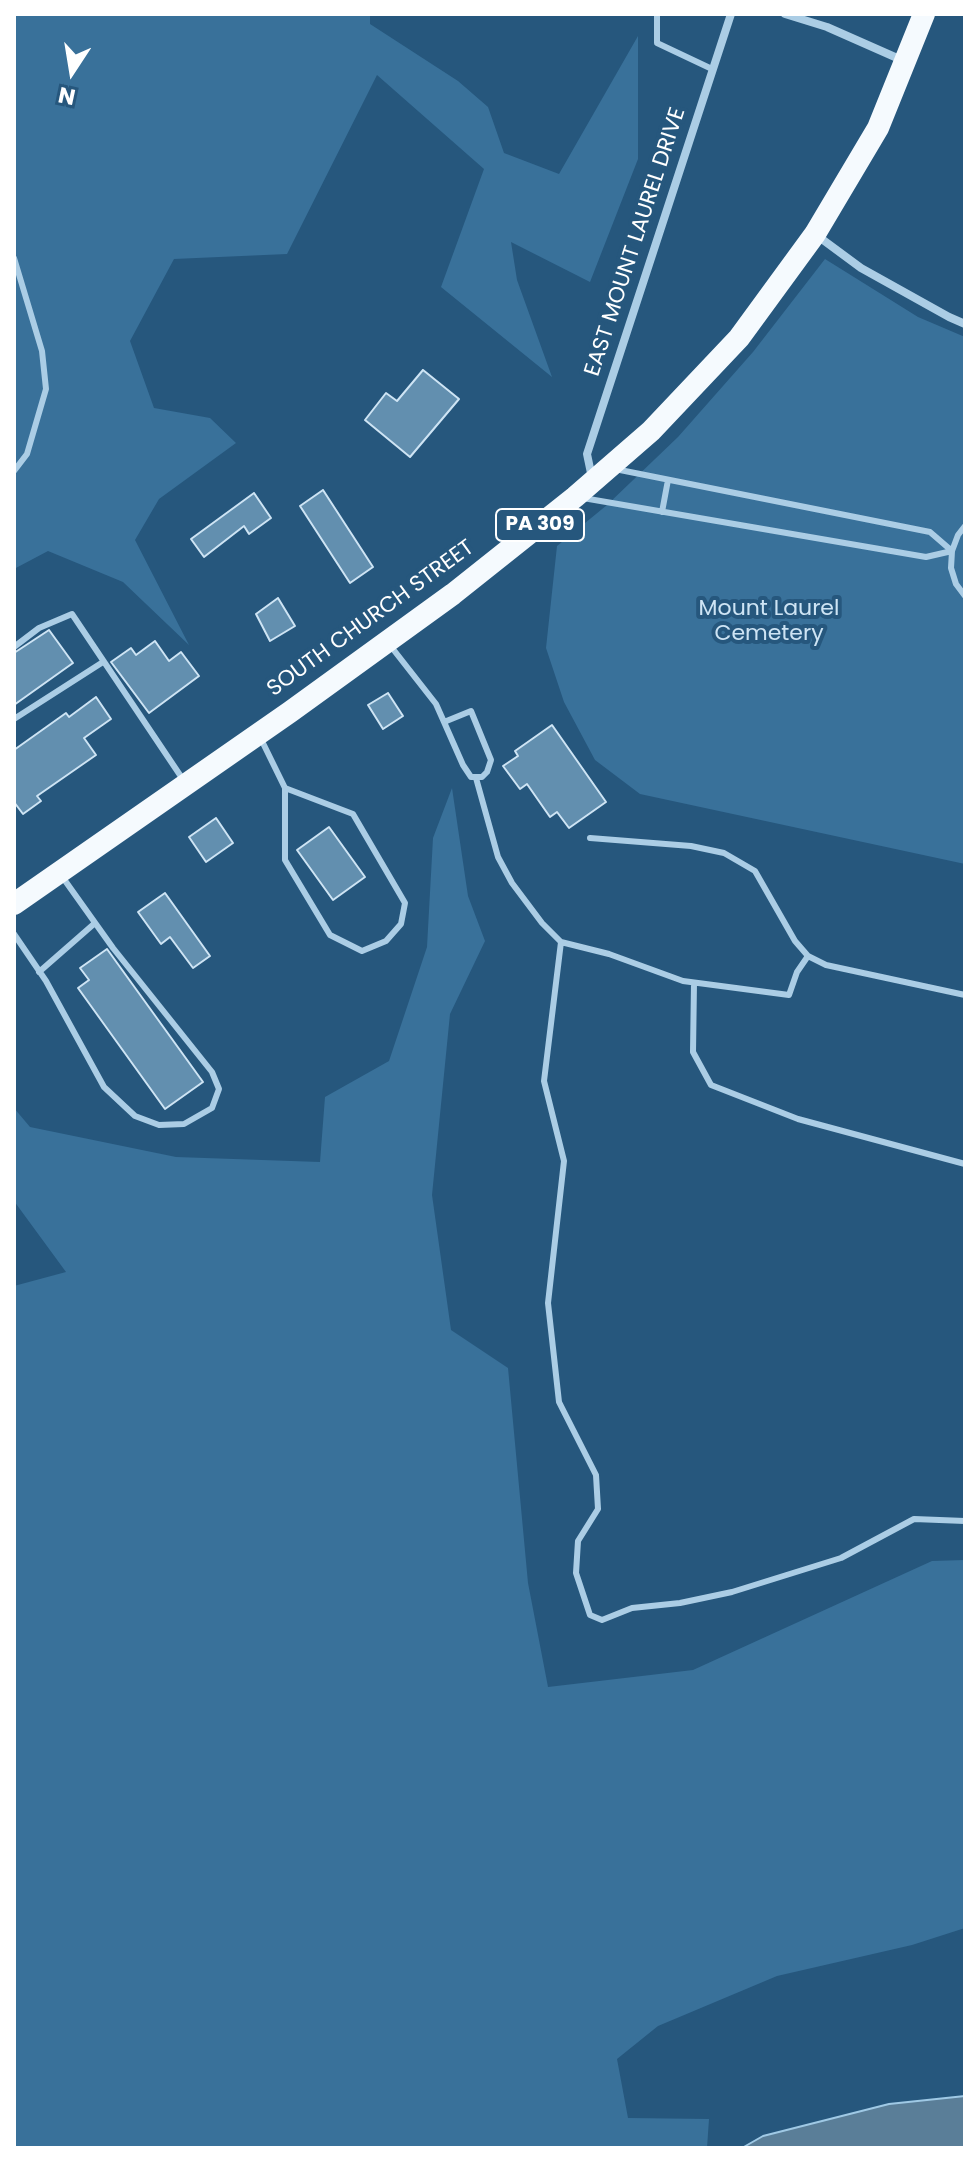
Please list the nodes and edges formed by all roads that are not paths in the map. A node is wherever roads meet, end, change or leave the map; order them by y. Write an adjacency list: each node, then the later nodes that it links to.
1 (657, 14): 6 (lane)
2 (731, 14): 6 (street, EAST MOUNT LAUREL DRIVE)
3 (785, 14): 5 (street)
4 (924, 14): 5 (highway, SOUTH CHURCH STREET / PA 309)
5 (905, 61): 7 (highway, SOUTH CHURCH STREET / PA 309)
6 (712, 69): 12 (street, EAST MOUNT LAUREL DRIVE)
7 (815, 234): 9 (street); 12 (highway, SOUTH CHURCH STREET / PA 309)
8 (14, 258): 10 (lane)
9 (965, 324)
10 (14, 471)
11 (668, 480): 12 (lane); 13 (lane); 15 (lane)
12 (592, 482): 13 (lane); 17 (highway, SOUTH CHURCH STREET / PA 309)
13 (662, 512): 15 (lane)
14 (965, 526): 15 (lane)
15 (952, 551): 16 (lane)
16 (965, 596)
17 (387, 642): 21 (lane); 22 (highway, SOUTH CHURCH STREET / PA 309)
18 (14, 647): 19 (lane)
19 (103, 662): 20 (lane); 24 (lane)
20 (14, 719)
21 (444, 722): 23 (lane); 23 (lane)
22 (258, 734): 24 (highway, SOUTH CHURCH STREET / PA 309); 25 (lane)
23 (476, 778): 31 (lane)
24 (186, 784): 27 (highway, SOUTH CHURCH STREET / PA 309)
25 (285, 788): 25 (lane)
26 (590, 838): 32 (lane)
27 (59, 872): 28 (highway, SOUTH CHURCH STREET / PA 309); 29 (lane)
28 (14, 904)
29 (95, 923): 33 (lane); 33 (lane)
30 (14, 934): 33 (lane)
31 (561, 942): 34 (lane); 37 (lane)
32 (808, 956): 34 (lane); 35 (lane)
33 (39, 972)
34 (694, 983): 36 (lane)
35 (965, 995)
36 (965, 1164)
37 (965, 1521)

